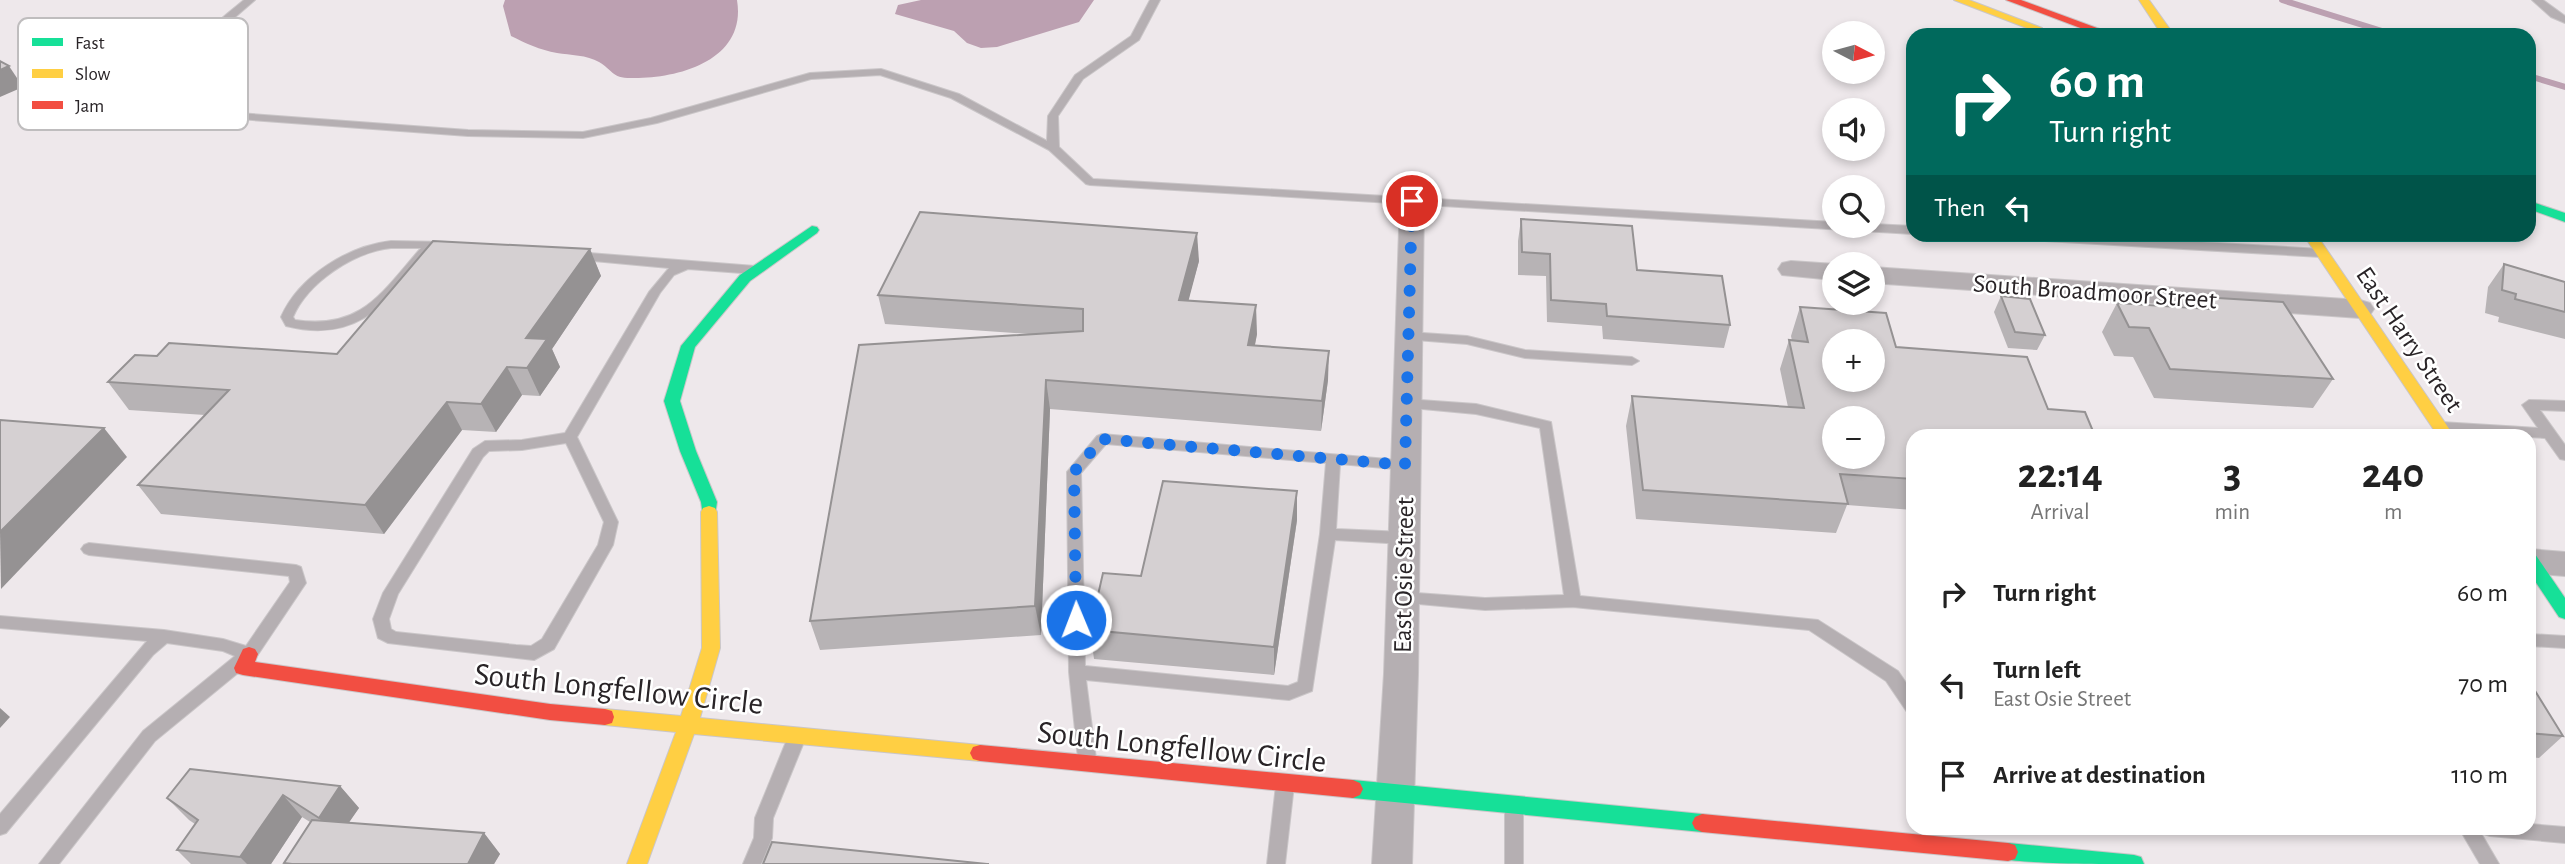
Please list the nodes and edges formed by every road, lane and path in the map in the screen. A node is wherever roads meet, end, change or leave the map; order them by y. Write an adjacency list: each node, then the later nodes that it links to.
1 (250, 0): 7 (lane)
2 (1155, 0): 13 (lane)
3 (1959, 0): 9 (main road)
4 (2011, 0): 10 (main road)
5 (2144, 0): 11 (main road)
6 (2537, 0): 8 (lane)
7 (226, 18)
8 (2565, 20)
9 (2036, 28)
10 (2091, 28)
11 (2163, 28)
12 (248, 117): 13 (lane)
13 (1053, 148): 14 (lane)
14 (1412, 201): 17 (lane); 33 (street, East Osie Street)
15 (2536, 208): 16 (main road)
16 (2565, 218)
17 (1822, 225)
18 (1885, 229): 20 (lane)
19 (812, 230): 29 (main road)
20 (1906, 230)
21 (2124, 242): 25 (lane)
22 (2315, 242): 25 (main road, East Harry Street)
23 (429, 245): 23 (lane); 24 (lane)
24 (455, 247)
25 (2323, 254): 32 (main road, East Harry Street)
26 (563, 255): 27 (lane)
27 (686, 265): 29 (lane); 40 (lane)
28 (1791, 269): 30 (street)
29 (757, 270): 60 (main road)
30 (1822, 271)
31 (1885, 276): 32 (street, South Broadmoor Street)
32 (2360, 309): 37 (main road, East Harry Street)
33 (1408, 336): 34 (lane); 35 (street, East Osie Street)
34 (1632, 362)
35 (1406, 404): 43 (street, East Osie Street); 51 (lane)
36 (2565, 406): 39 (lane)
37 (2442, 429)
38 (2536, 433): 39 (lane)
39 (2549, 433): 41 (lane)
40 (570, 437): 40 (lane)
41 (2565, 455)
42 (1325, 458): 43 (lane); 44 (lane); 58 (lane)
43 (1405, 465): 45 (street, East Osie Street)
44 (1328, 534): 45 (lane); 58 (lane)
45 (1404, 538): 50 (street, East Osie Street)
46 (89, 549): 57 (lane)
47 (2536, 561): 48 (street)
48 (2565, 564)
49 (2536, 568): 52 (main road)
50 (1403, 598): 51 (lane); 64 (street, East Osie Street)
51 (1573, 601): 59 (lane)
52 (2564, 608)
53 (0, 622): 54 (lane)
54 (164, 636): 57 (lane); 66 (lane)
55 (2536, 640): 56 (lane)
56 (2565, 642)
57 (249, 654): 60 (main road, South Longfellow Circle); 73 (lane)
58 (1077, 672): 62 (lane)
59 (1906, 697)
60 (688, 725): 61 (main road, South Longfellow Circle); 74 (main road)
61 (798, 736): 62 (main road, South Longfellow Circle); 75 (lane)
62 (1087, 765): 63 (main road, South Longfellow Circle)
63 (1285, 784): 64 (main road, South Longfellow Circle); 76 (lane)
64 (1395, 795): 65 (main road, South Longfellow Circle); 77 (street, East Osie Street)
65 (1514, 806): 71 (main road, South Longfellow Circle); 78 (lane)
66 (0, 827)
67 (2536, 832): 70 (lane)
68 (1979, 835): 72 (lane)
69 (2472, 835): 81 (lane)
70 (2565, 835)
71 (1876, 840): 72 (main road, South Longfellow Circle); 79 (lane)
72 (1984, 850): 80 (main road, South Longfellow Circle)
73 (48, 864)
74 (637, 864)
75 (752, 864)
76 (1276, 864)
77 (1392, 864)
78 (1514, 864)
79 (1881, 864)
80 (2134, 864)
81 (2490, 864)

